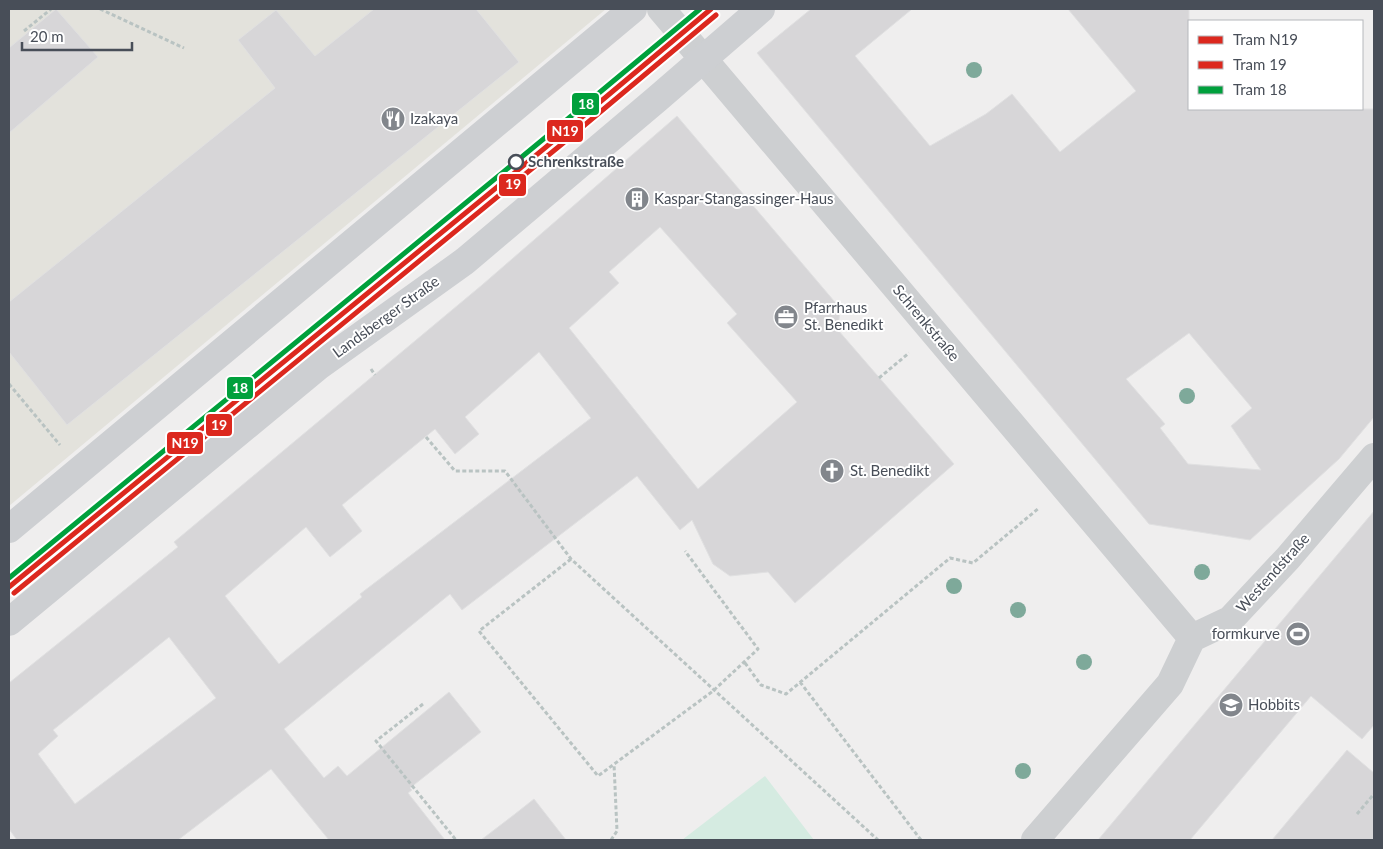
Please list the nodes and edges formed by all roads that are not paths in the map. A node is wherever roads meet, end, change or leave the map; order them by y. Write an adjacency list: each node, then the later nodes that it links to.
1 (633, 9): 6 (main road)
2 (661, 9): 4 (street, Schrenkstraße)
3 (761, 9): 4 (main road, Landsberger Straße)
4 (703, 59): 7 (main road, Landsberger Straße); 8 (street, Schrenkstraße)
5 (1374, 457): 8 (street, Westendstraße)
6 (9, 529)
7 (9, 622)
8 (1192, 638): 9 (street)
9 (1035, 840)

